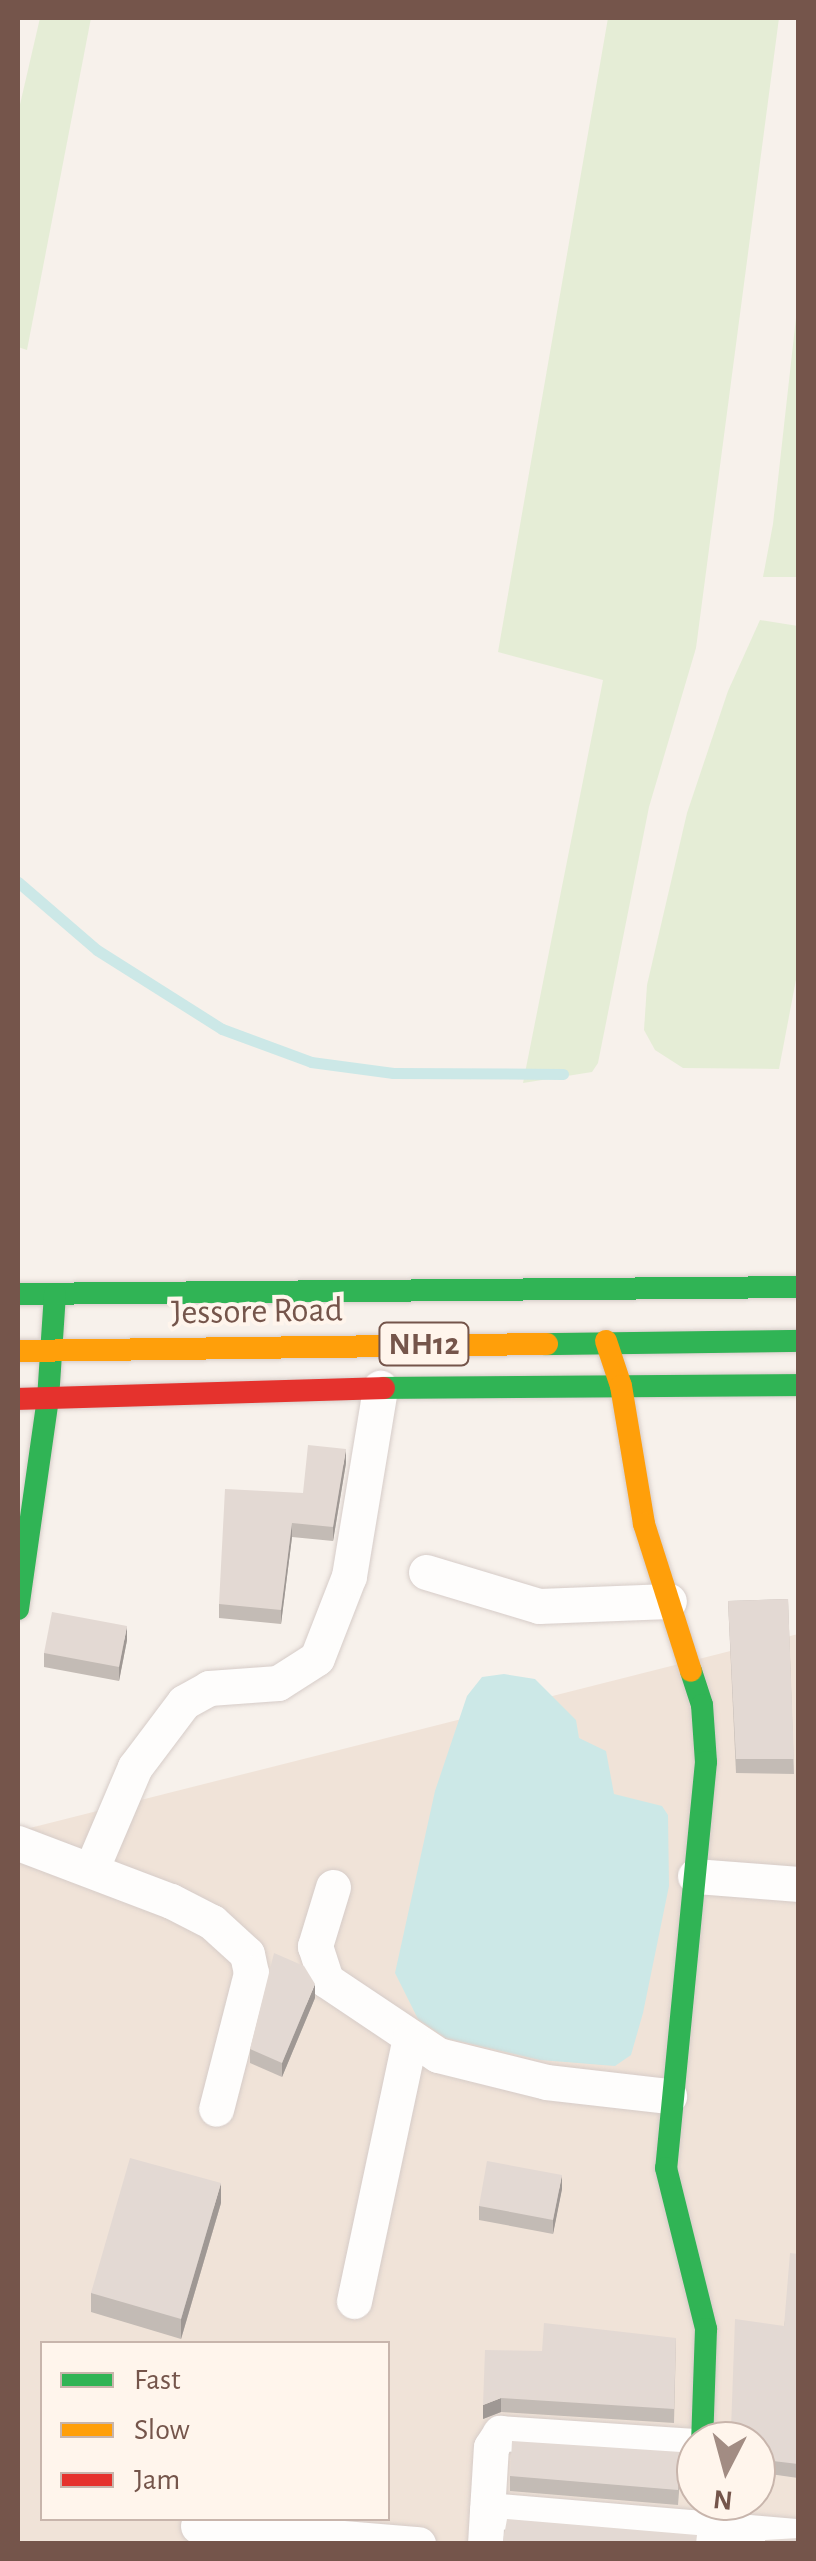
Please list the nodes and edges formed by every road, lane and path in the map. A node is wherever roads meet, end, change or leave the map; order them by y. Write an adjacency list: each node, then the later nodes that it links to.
1 (798, 1287): 3 (main road, NH12)
2 (18, 1294): 3 (main road, NH12)
3 (55, 1294): 6 (main road)
4 (606, 1341): 5 (main road, Jessore Road / NH12); 6 (main road, Jessore Road / NH12); 8 (main road)
5 (798, 1341)
6 (50, 1350): 7 (main road, Jessore Road / NH12); 12 (main road)
7 (18, 1351)
8 (621, 1386): 9 (main road); 10 (main road); 14 (main road)
9 (798, 1386)
10 (380, 1388): 12 (main road); 17 (street)
11 (18, 1399): 12 (main road)
12 (48, 1399): 15 (main road)
13 (426, 1572): 14 (street)
14 (669, 1601): 18 (main road)
15 (18, 1609)
16 (18, 1843): 17 (street)
17 (91, 1870): 23 (street)
18 (695, 1876): 19 (street); 22 (main road)
19 (798, 1884)
20 (332, 1887): 21 (street)
21 (410, 2038): 22 (street); 24 (street)
22 (669, 2096): 25 (main road)
23 (216, 2108)
24 (354, 2301)
25 (703, 2421)
26 (676, 2445): 29 (street)
27 (714, 2525): 29 (street); 30 (street)
28 (198, 2526): 31 (street)
29 (486, 2527)
30 (798, 2536)
31 (418, 2544)

